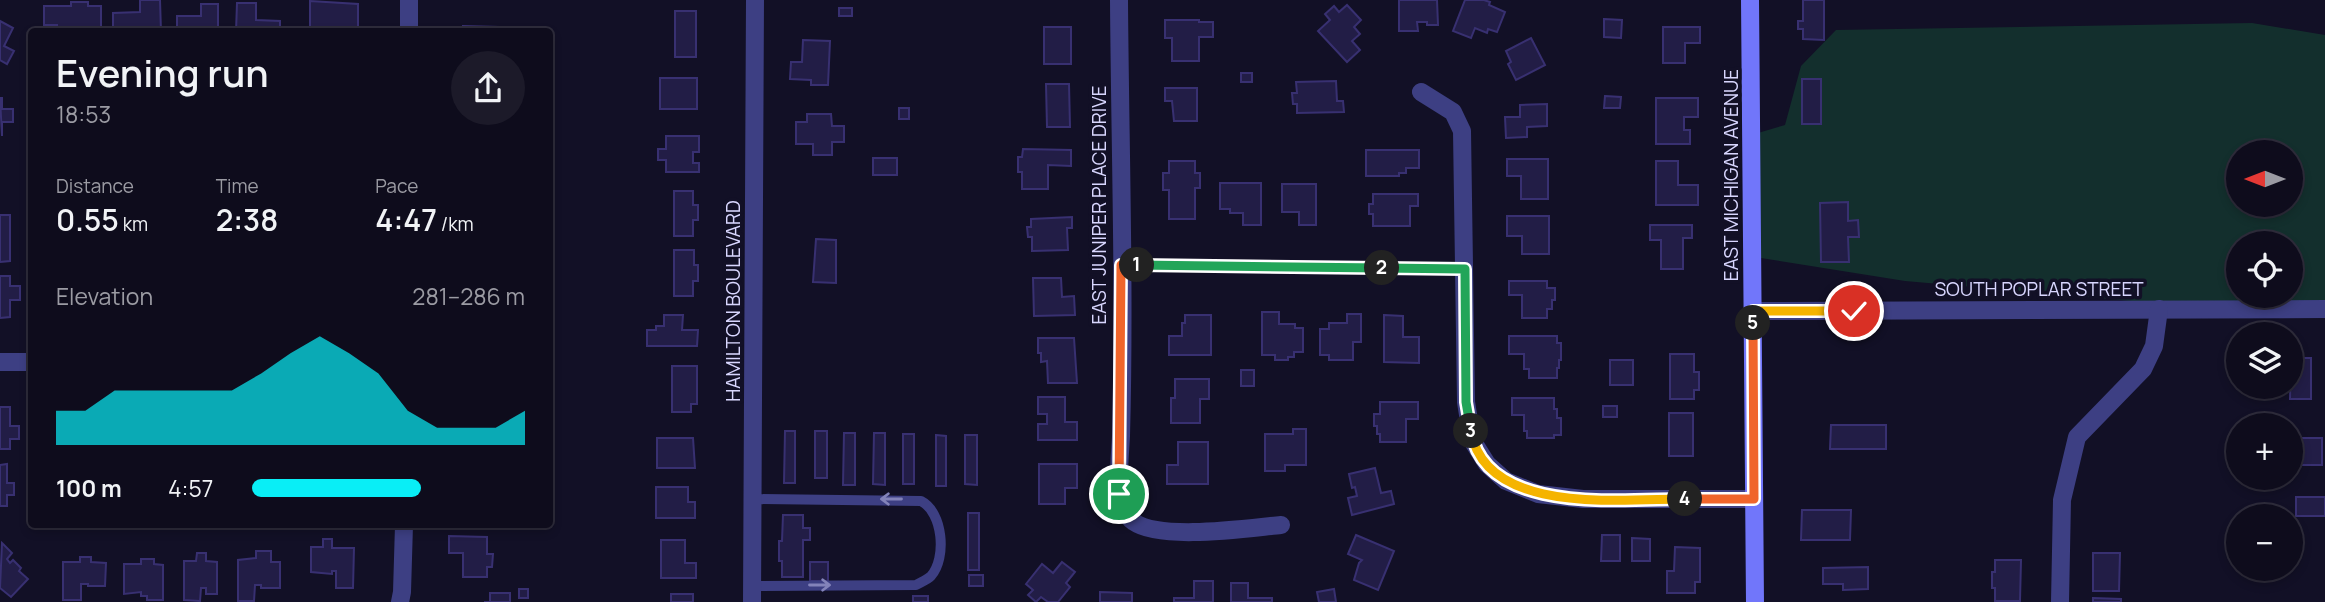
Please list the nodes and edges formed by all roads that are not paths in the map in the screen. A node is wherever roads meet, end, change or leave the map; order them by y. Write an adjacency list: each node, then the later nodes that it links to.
1 (409, 0): 5 (street)
2 (755, 0): 14 (street, HAMILTON BOULEVARD)
3 (1119, 0): 7 (street, EAST JUNIPER PLACE DRIVE)
4 (1750, 0): 11 (street, EAST MICHIGAN AVENUE)
5 (409, 28)
6 (1421, 92): 8 (street)
7 (1121, 265): 8 (lane); 16 (street, EAST JUNIPER PLACE DRIVE)
8 (1465, 269): 15 (street)
9 (2325, 309): 10 (street, SOUTH POPLAR STREET)
10 (2159, 310): 11 (street, SOUTH POPLAR STREET); 21 (street)
11 (1753, 311): 15 (street, EAST MICHIGAN AVENUE)
12 (0, 362): 13 (street)
13 (28, 362)
14 (753, 499): 18 (street, HAMILTON BOULEVARD); 18 (lane, one-way to 14)
15 (1754, 499): 20 (street, EAST MICHIGAN AVENUE)
16 (1281, 525)
17 (404, 528): 19 (street)
18 (752, 594)
19 (400, 602)
20 (1755, 602)
21 (2060, 602)

